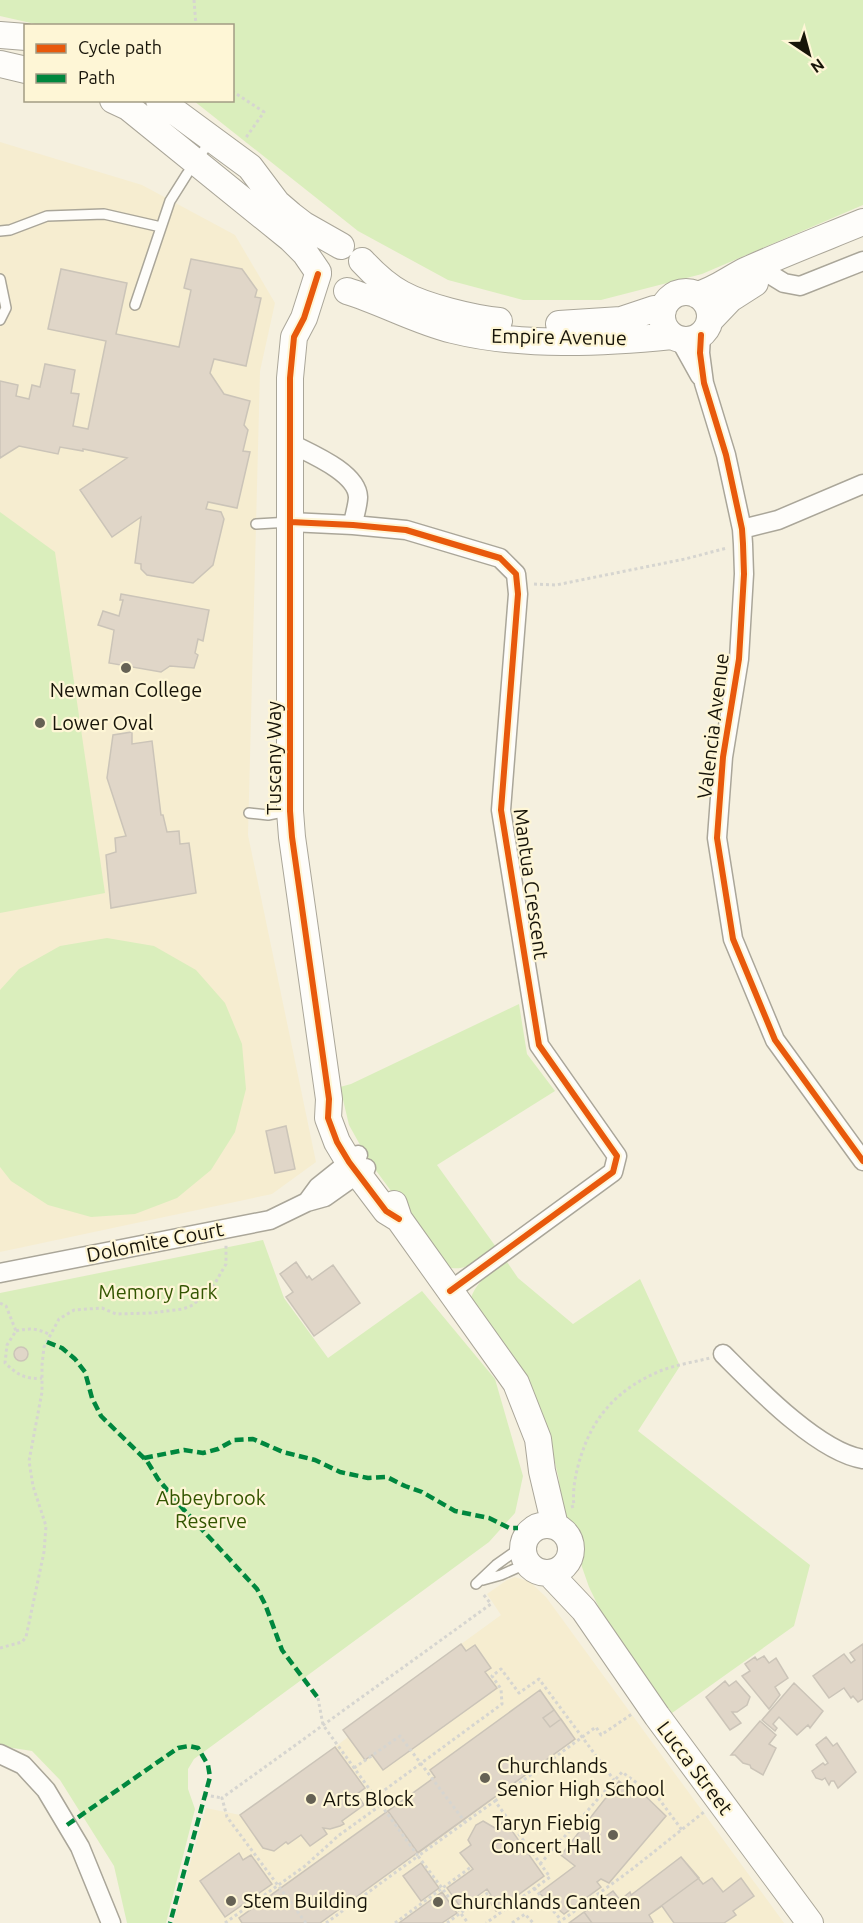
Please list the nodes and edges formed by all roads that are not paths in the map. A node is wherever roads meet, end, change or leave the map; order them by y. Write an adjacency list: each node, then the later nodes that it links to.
1 (0, 34): 2 (main road)
2 (24, 37)
3 (0, 64): 4 (main road)
4 (24, 69)
5 (117, 102): 8 (main road)
6 (162, 102): 7 (main road)
7 (212, 139): 8 (lane); 13 (main road)
8 (196, 161): 10 (lane); 16 (main road)
9 (863, 222): 20 (main road)
10 (161, 227): 11 (lane); 21 (lane)
11 (0, 231)
12 (863, 238): 17 (main road)
13 (341, 246): 14 (main road); 16 (main road)
14 (362, 261): 19 (main road); 22 (main road, Empire Avenue)
15 (863, 261): 17 (street)
16 (318, 273): 19 (main road); 23 (main road, Tuscany Way)
17 (771, 275): 25 (main road)
18 (0, 279): 24 (lane)
19 (343, 291): 23 (main road); 25 (main road, Empire Avenue)
20 (697, 295): 22 (main road); 25 (main road)
21 (135, 305)
22 (663, 310): 25 (main road)
23 (304, 318): 26 (main road, Tuscany Way)
24 (0, 320)
25 (691, 332): 31 (street, Valencia Avenue)
26 (290, 443): 28 (main road, Tuscany Way); 30 (street)
27 (863, 484): 31 (street)
28 (290, 522): 29 (lane); 30 (street); 32 (main road, Tuscany Way)
29 (256, 524)
30 (353, 525): 37 (street, Mantua Crescent)
31 (743, 536): 34 (street, Valencia Avenue)
32 (290, 811): 33 (lane); 35 (main road, Tuscany Way)
33 (249, 813)
34 (863, 1161)
35 (358, 1165): 36 (street, Dolomite Court); 37 (main road, Tuscany Way)
36 (0, 1273)
37 (450, 1291): 40 (main road, Tuscany Way)
38 (723, 1354): 39 (street)
39 (863, 1460)
40 (543, 1544): 40 (lane); 43 (main road, Lucca Street)
41 (0, 1754): 42 (street)
42 (111, 1923)
43 (810, 1923)

